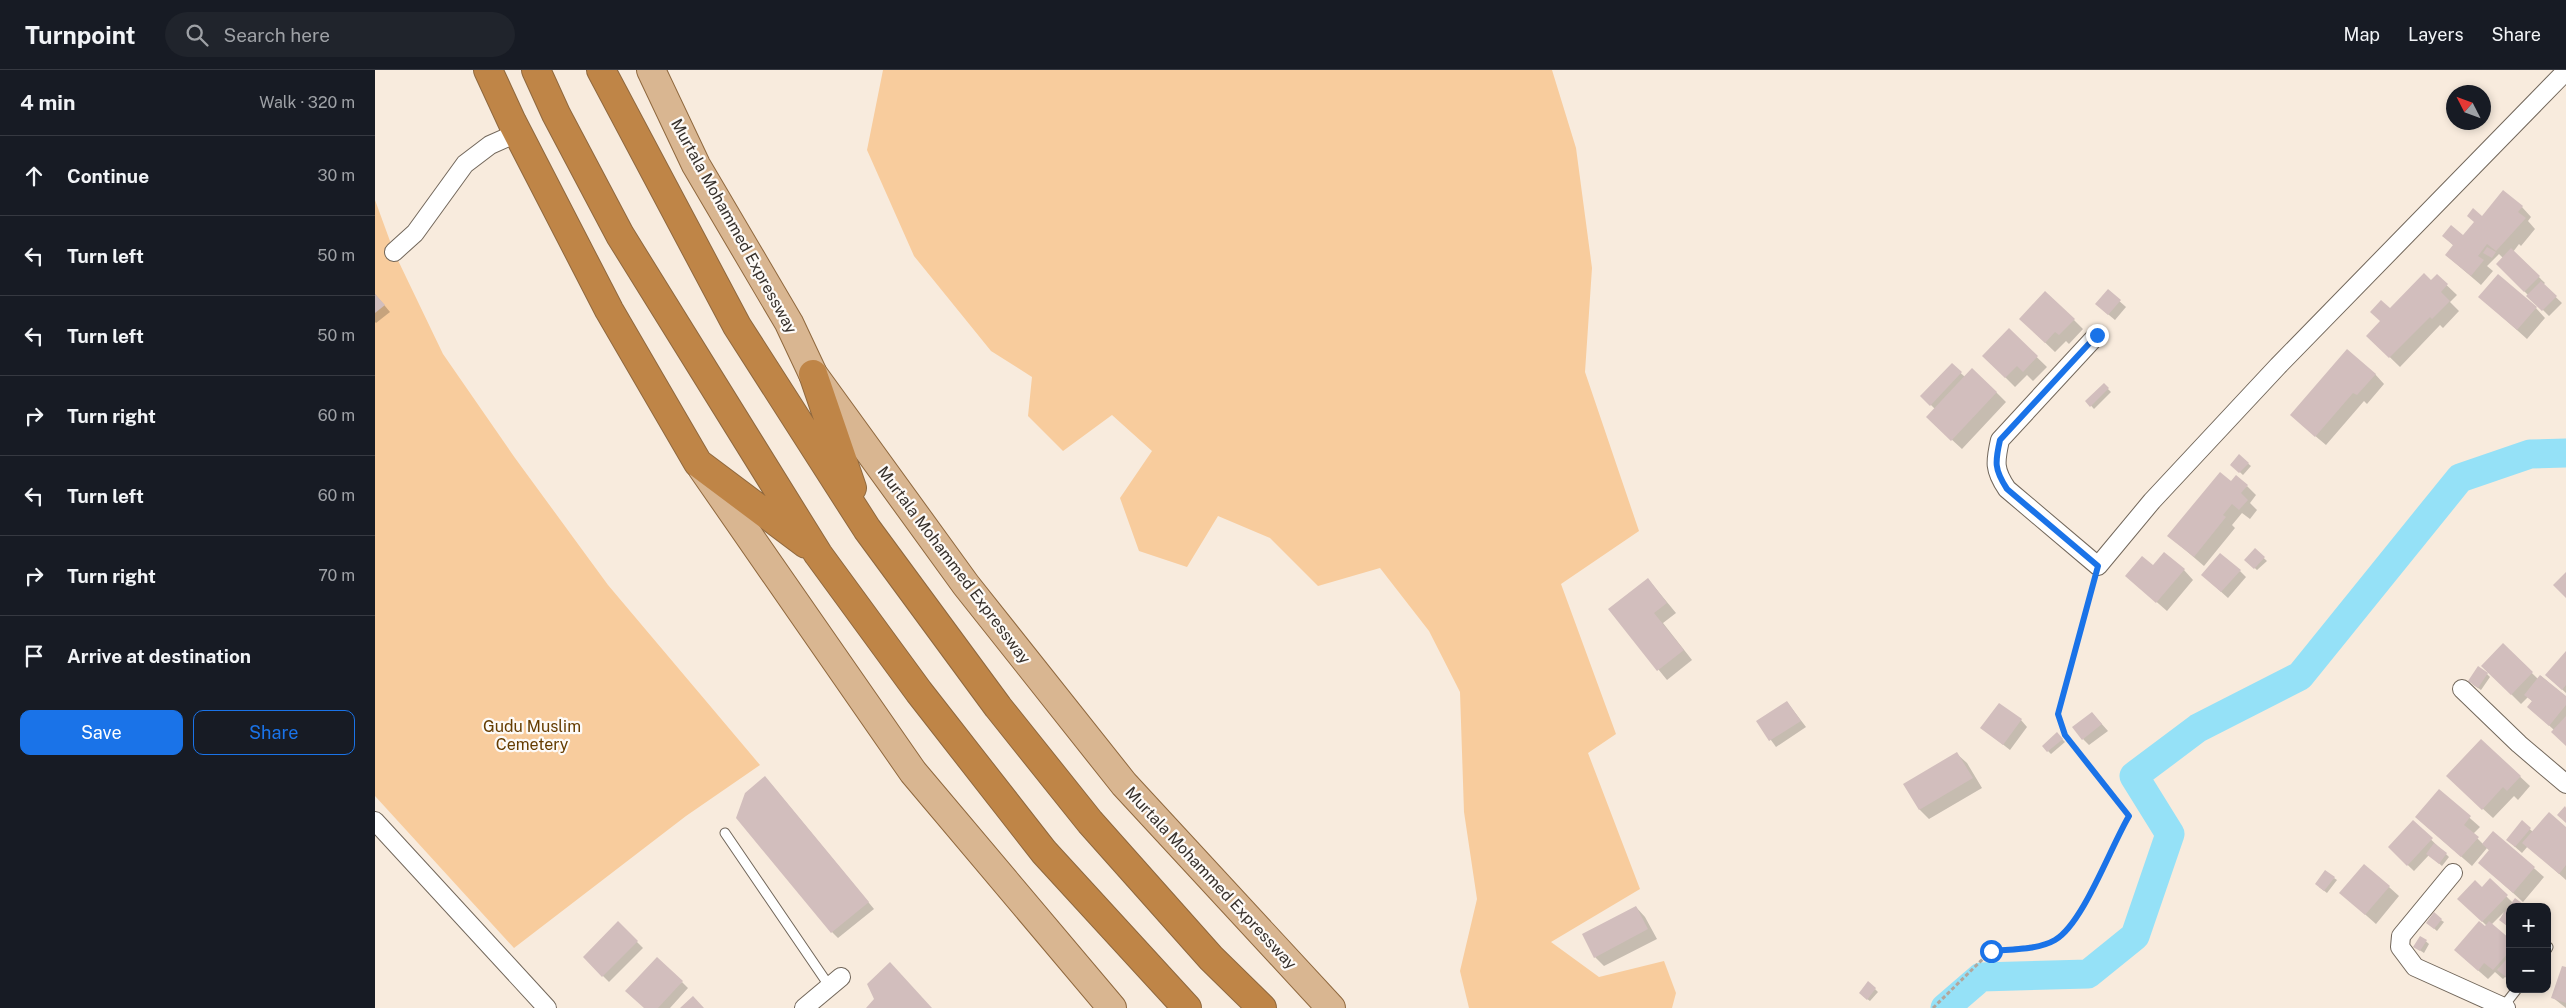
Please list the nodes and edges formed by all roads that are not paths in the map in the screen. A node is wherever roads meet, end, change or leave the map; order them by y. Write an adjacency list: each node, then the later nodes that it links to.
1 (488, 70): 6 (highway)
2 (536, 70): 12 (highway)
3 (601, 70): 11 (highway)
4 (651, 70): 9 (main road, Murtala Mohammed Expressway)
5 (2566, 71): 8 (street)
6 (517, 133): 7 (street); 10 (highway)
7 (394, 252)
8 (2097, 335)
9 (813, 374): 11 (highway); 26 (main road, Murtala Mohammed Expressway)
10 (698, 463): 12 (highway); 23 (main road)
11 (867, 529): 25 (highway)
12 (818, 554): 24 (highway)
13 (2462, 689): 14 (street)
14 (2566, 784)
15 (375, 821): 22 (street)
16 (725, 833): 18 (lane)
17 (2453, 873): 21 (street)
18 (836, 982): 20 (street)
19 (2514, 993): 21 (lane)
20 (813, 1005)
21 (2505, 1007)
22 (547, 1008)
23 (1112, 1008)
24 (1187, 1008)
25 (1262, 1008)
26 (1331, 1008)

